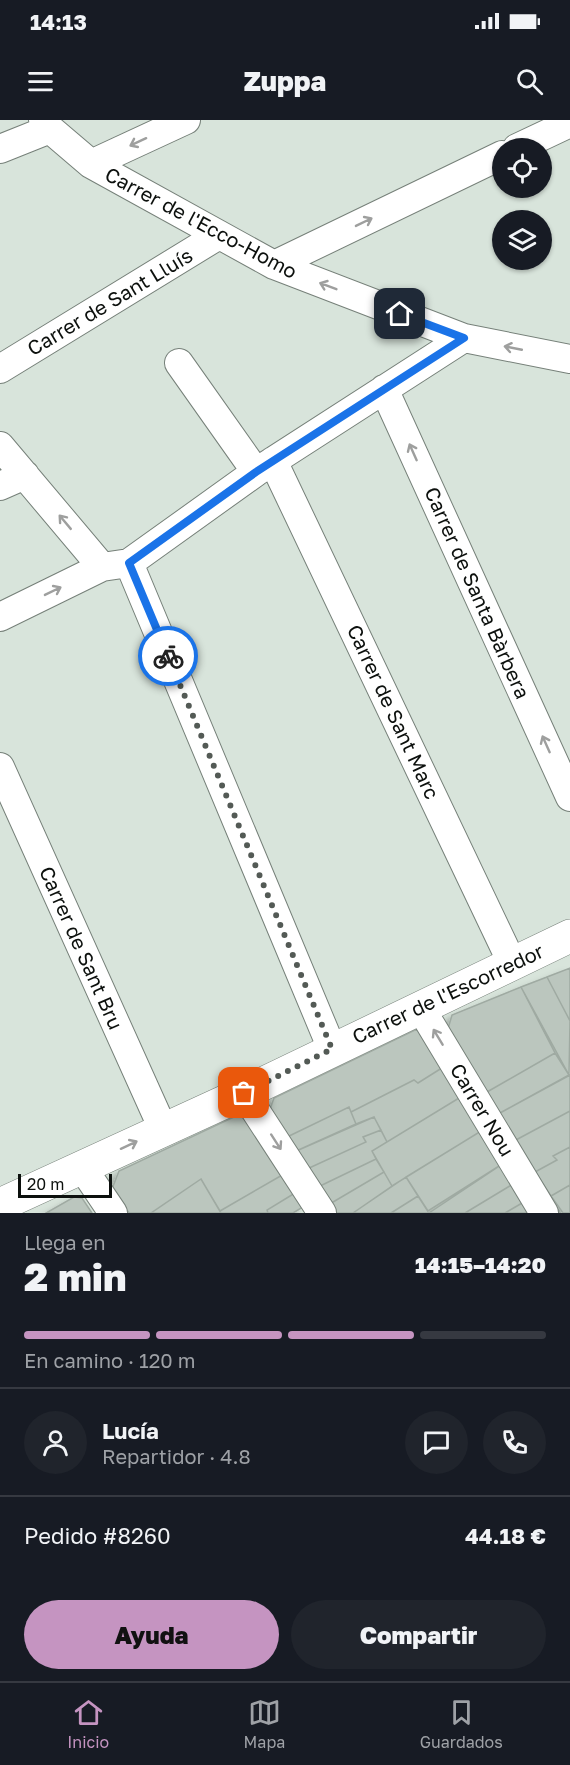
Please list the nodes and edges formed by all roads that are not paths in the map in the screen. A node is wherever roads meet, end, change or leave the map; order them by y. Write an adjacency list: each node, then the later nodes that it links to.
1 (186, 120): 7 (street, one-way to 7)
2 (570, 123): 4 (street)
3 (46, 125): 5 (street); 7 (street, Carrer de l'Ecco-Homo)
4 (538, 138)
5 (0, 149)
6 (492, 160): 9 (street, one-way to 6)
7 (91, 164): 8 (street, Carrer de l'Ecco-Homo)
8 (219, 235): 9 (street, Carrer de l'Ecco-Homo); 13 (street, Carrer de Sant Lluís)
9 (274, 266): 10 (street, Carrer de l'Ecco-Homo, one-way to 9)
10 (464, 338): 11 (street, Carrer de l'Ecco-Homo, one-way to 10); 14 (street)
11 (570, 359)
12 (179, 363): 16 (street, Carrer de Sant Marc)
13 (0, 369)
14 (384, 389): 16 (street); 21 (street, Carrer de Santa Bàrbera, one-way to 14)
15 (0, 446): 17 (street)
16 (265, 467): 18 (street); 23 (street, Carrer de Sant Marc)
17 (12, 480): 18 (street, one-way to 17)
18 (116, 565): 19 (street, one-way to 18); 25 (street)
19 (0, 617)
20 (0, 767): 27 (street, Carrer de Sant Bru)
21 (570, 797)
22 (570, 936): 23 (street, Carrer de l'Escorredor)
23 (512, 963): 24 (street, Carrer de l'Escorredor)
24 (420, 1007): 25 (street, Carrer de l'Escorredor); 32 (street, Carrer Nou, one-way to 24)
25 (332, 1049): 26 (street, Carrer de l'Escorredor)
26 (244, 1093): 27 (street, Carrer de l'Escorredor); 31 (street, one-way to 31)
27 (163, 1129): 28 (street, Carrer de l'Escorredor, one-way to 27)
28 (82, 1167): 29 (street, Carrer de l'Escorredor); 30 (street)
29 (1, 1203)
30 (112, 1213)
31 (322, 1213)
32 (544, 1213)

